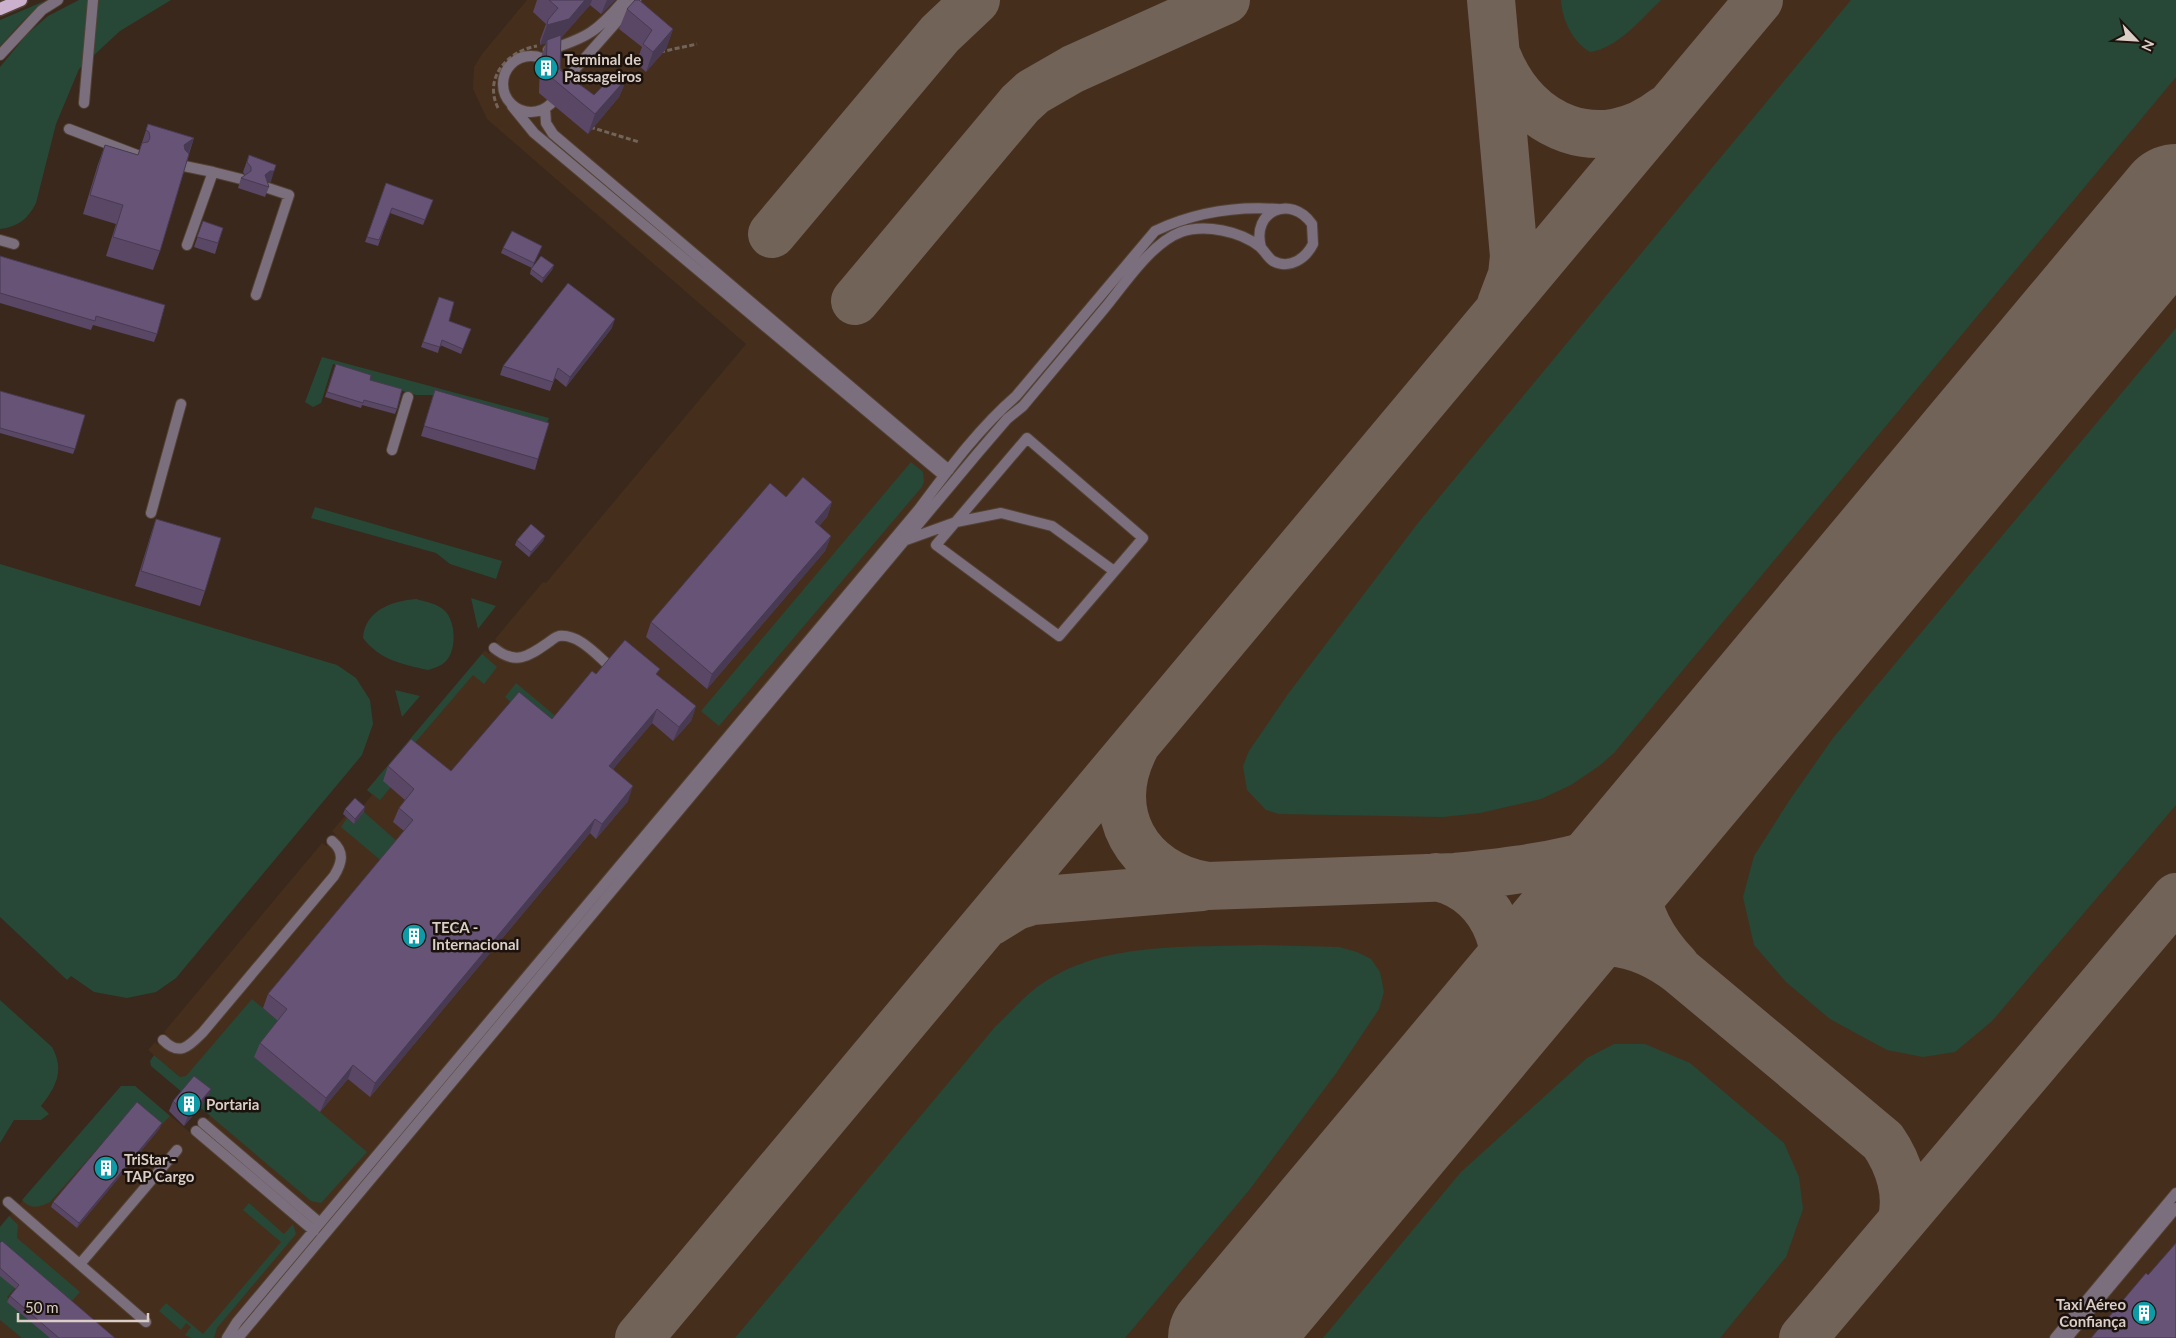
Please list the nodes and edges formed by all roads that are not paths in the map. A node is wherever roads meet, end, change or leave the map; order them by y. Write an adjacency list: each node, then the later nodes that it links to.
1 (21, 0): 6 (main road)
2 (58, 0): 7 (street)
3 (93, 0): 10 (street)
4 (624, 0): 8 (street)
5 (636, 0): 9 (street)
6 (0, 9)
7 (0, 54)
8 (529, 56): 9 (street); 11 (street)
9 (558, 88): 12 (street)
10 (84, 103)
11 (512, 106): 12 (street); 28 (street)
12 (545, 108): 28 (street)
13 (69, 129): 14 (street)
14 (137, 155)
15 (184, 166): 16 (street)
16 (213, 172): 17 (street); 22 (street)
17 (240, 179)
18 (268, 188): 24 (street)
19 (1280, 209): 23 (street); 23 (street); 28 (street)
20 (0, 240): 21 (street)
21 (14, 244)
22 (187, 244)
23 (1261, 247): 31 (street)
24 (256, 294)
25 (408, 397): 27 (street)
26 (181, 404): 29 (street)
27 (392, 450)
28 (947, 473): 43 (street)
29 (151, 514)
30 (956, 522): 31 (street); 32 (street); 32 (street); 32 (street)
31 (905, 541): 47 (street)
32 (1114, 572)
33 (494, 648): 34 (street)
34 (605, 662)
35 (332, 841): 36 (street)
36 (163, 1040)
37 (204, 1123): 43 (street)
38 (196, 1131): 43 (street)
39 (177, 1150): 44 (street)
40 (2176, 1193): 48 (street)
41 (8, 1202): 44 (street)
42 (2176, 1208): 49 (street)
43 (317, 1227): 46 (street)
44 (80, 1264): 45 (street)
45 (146, 1322)
46 (227, 1338)
47 (238, 1338)
48 (2055, 1338)
49 (2067, 1338)

